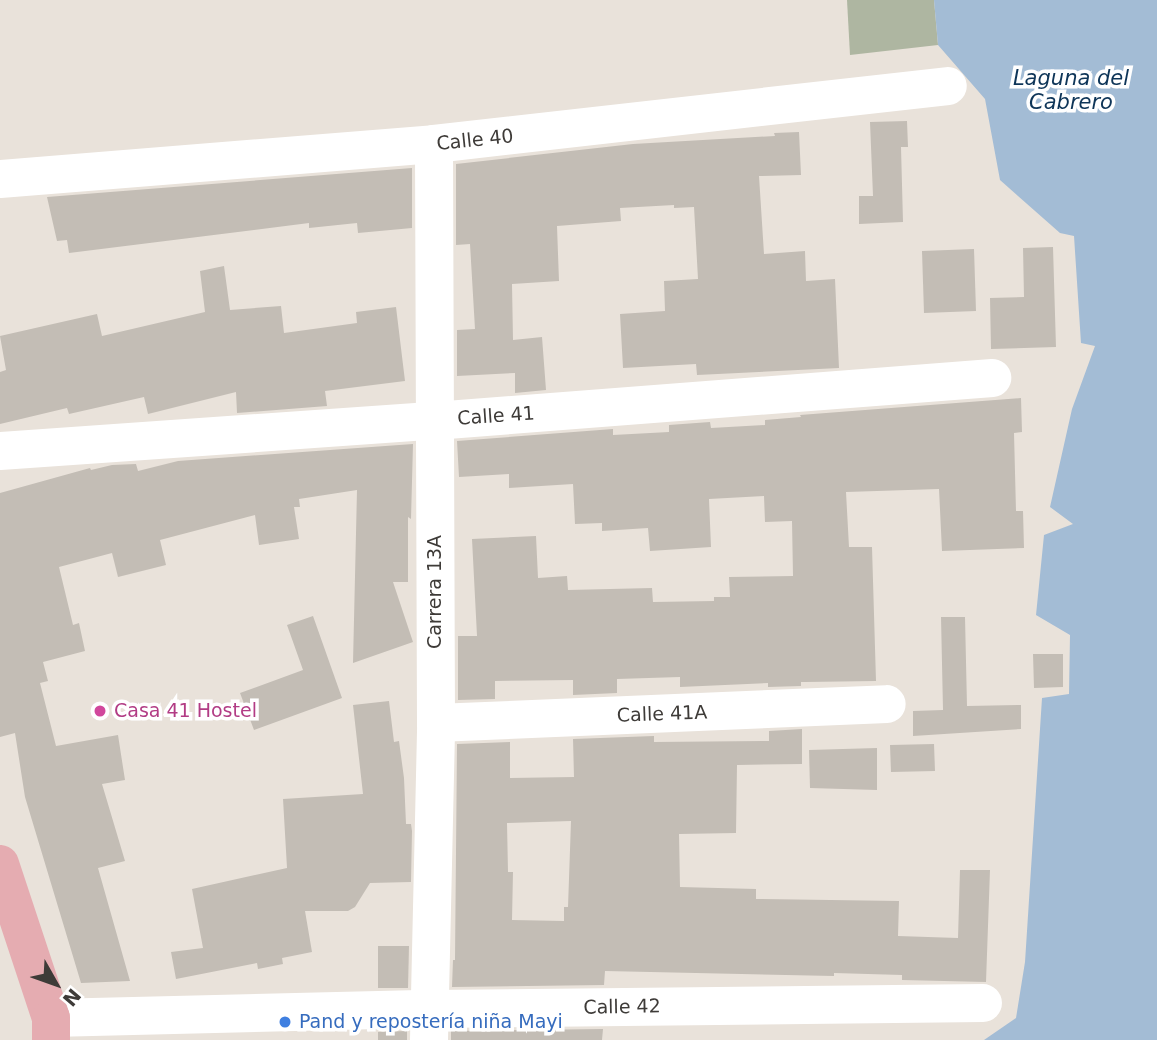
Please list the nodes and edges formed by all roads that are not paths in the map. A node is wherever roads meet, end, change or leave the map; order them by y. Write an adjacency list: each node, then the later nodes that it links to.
1 (948, 86): 2 (street, Calle 40)
2 (434, 144): 3 (street, Calle 40); 5 (street, Carrera 13A)
3 (0, 179)
4 (992, 378): 5 (street, Calle 41)
5 (434, 421): 6 (street, Calle 41); 8 (street, Carrera 13A)
6 (0, 451)
7 (887, 704): 8 (street, Calle 41A)
8 (436, 723): 11 (street, Carrera 13A)
9 (0, 864): 13 (main road)
10 (983, 1003): 11 (street, Calle 42)
11 (429, 1025): 12 (street, Calle 42)
12 (112, 1028): 13 (street, Calle 42)
13 (58, 1032)

